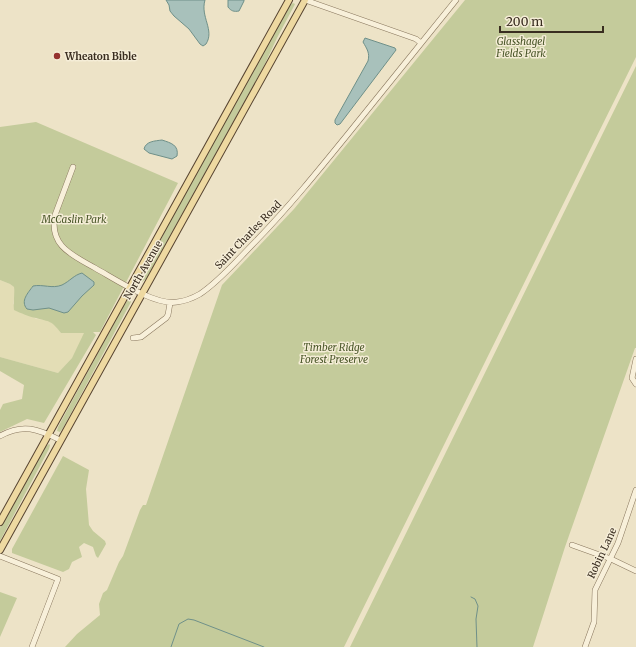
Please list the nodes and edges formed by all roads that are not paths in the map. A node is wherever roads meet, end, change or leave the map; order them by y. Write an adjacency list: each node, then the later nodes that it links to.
1 (289, 0): 6 (main road, North Avenue)
2 (305, 0): 4 (street); 7 (main road, North Avenue)
3 (456, 0): 4 (street, Saint Charles Road)
4 (421, 43): 8 (street, Saint Charles Road)
5 (73, 167): 6 (street, Saint Charles Road)
6 (130, 287): 7 (street, Saint Charles Road); 12 (main road, North Avenue)
7 (141, 293): 8 (street, Saint Charles Road); 14 (main road, North Avenue)
8 (170, 303): 9 (street)
9 (133, 338)
10 (636, 359): 11 (street)
11 (636, 384)
12 (48, 434): 13 (street); 14 (street); 16 (main road, North Avenue)
13 (0, 436)
14 (60, 440): 18 (main road, North Avenue)
15 (636, 490): 20 (street, Robin Lane)
16 (0, 522)
17 (572, 545): 20 (street)
18 (0, 550)
19 (0, 556): 22 (street)
20 (611, 559): 21 (street); 23 (street, Robin Lane)
21 (636, 571)
22 (32, 647)
23 (585, 647)

